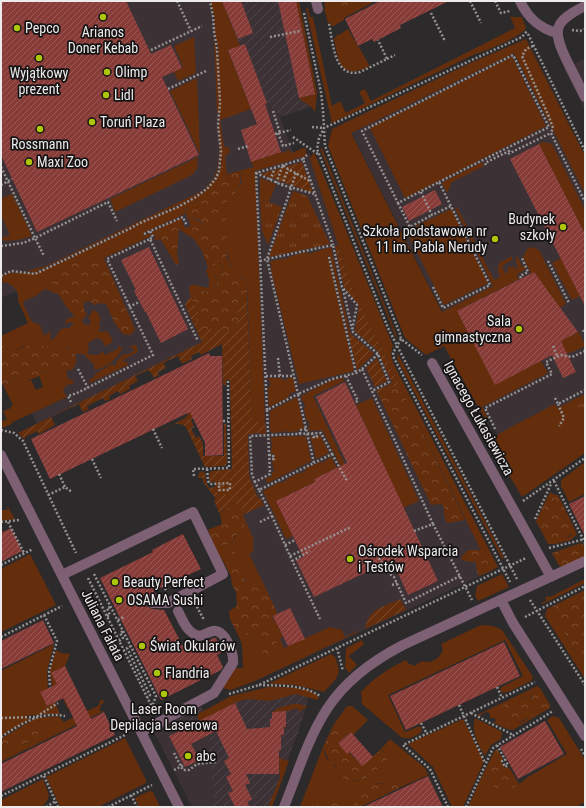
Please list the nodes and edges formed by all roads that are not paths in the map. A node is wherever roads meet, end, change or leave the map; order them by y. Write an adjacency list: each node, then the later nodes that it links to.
1 (520, 1): 3 (street)
2 (585, 6): 3 (street)
3 (557, 33): 4 (street)
4 (585, 97)
5 (432, 363): 9 (street, Ignacego Łukasiewicza)
6 (1, 455): 8 (street, Juliana Fałata)
7 (585, 561): 9 (street)
8 (62, 575): 11 (street); 13 (street, Juliana Fałata)
9 (551, 577): 10 (street)
10 (502, 600): 14 (street); 16 (street)
11 (152, 603)
12 (178, 611): 13 (street)
13 (141, 732): 15 (street, Juliana Fałata)
14 (581, 740)
15 (179, 807)
16 (284, 807)

